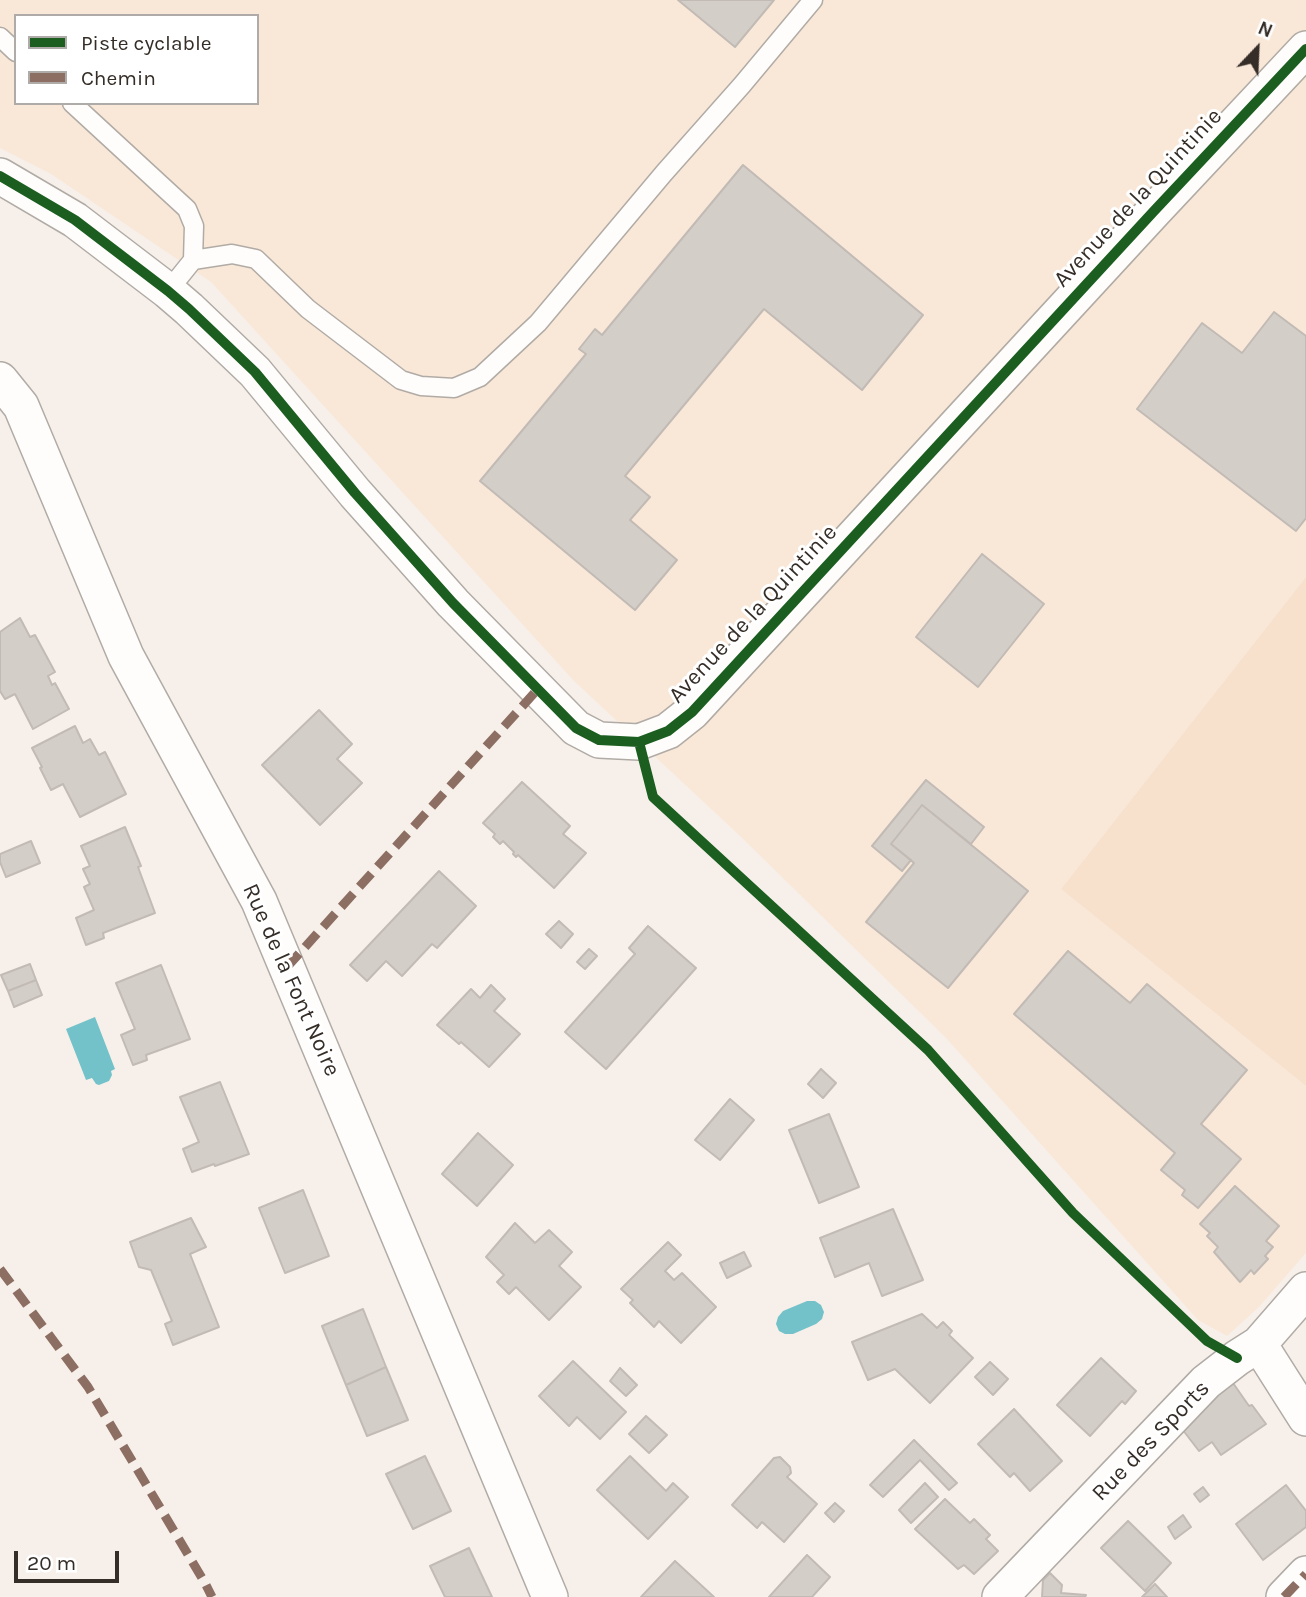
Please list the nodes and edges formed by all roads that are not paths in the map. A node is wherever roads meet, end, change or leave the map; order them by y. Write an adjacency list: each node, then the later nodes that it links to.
1 (813, 0): 7 (lane)
2 (0, 37): 4 (lane)
3 (1306, 49): 8 (street, Avenue de la Quintinie)
4 (14, 50)
5 (74, 105): 7 (lane)
6 (0, 176): 8 (street, Avenue de la Quintinie)
7 (193, 260): 8 (lane)
8 (168, 291)
9 (7, 399): 14 (street, Rue de la Font Noire)
10 (1306, 1290): 11 (street, Rue des Sports)
11 (1259, 1344): 12 (street); 15 (street, Rue des Sports)
12 (1306, 1418)
13 (1306, 1574): 16 (street)
14 (550, 1597)
15 (1000, 1597)
16 (1284, 1597)

